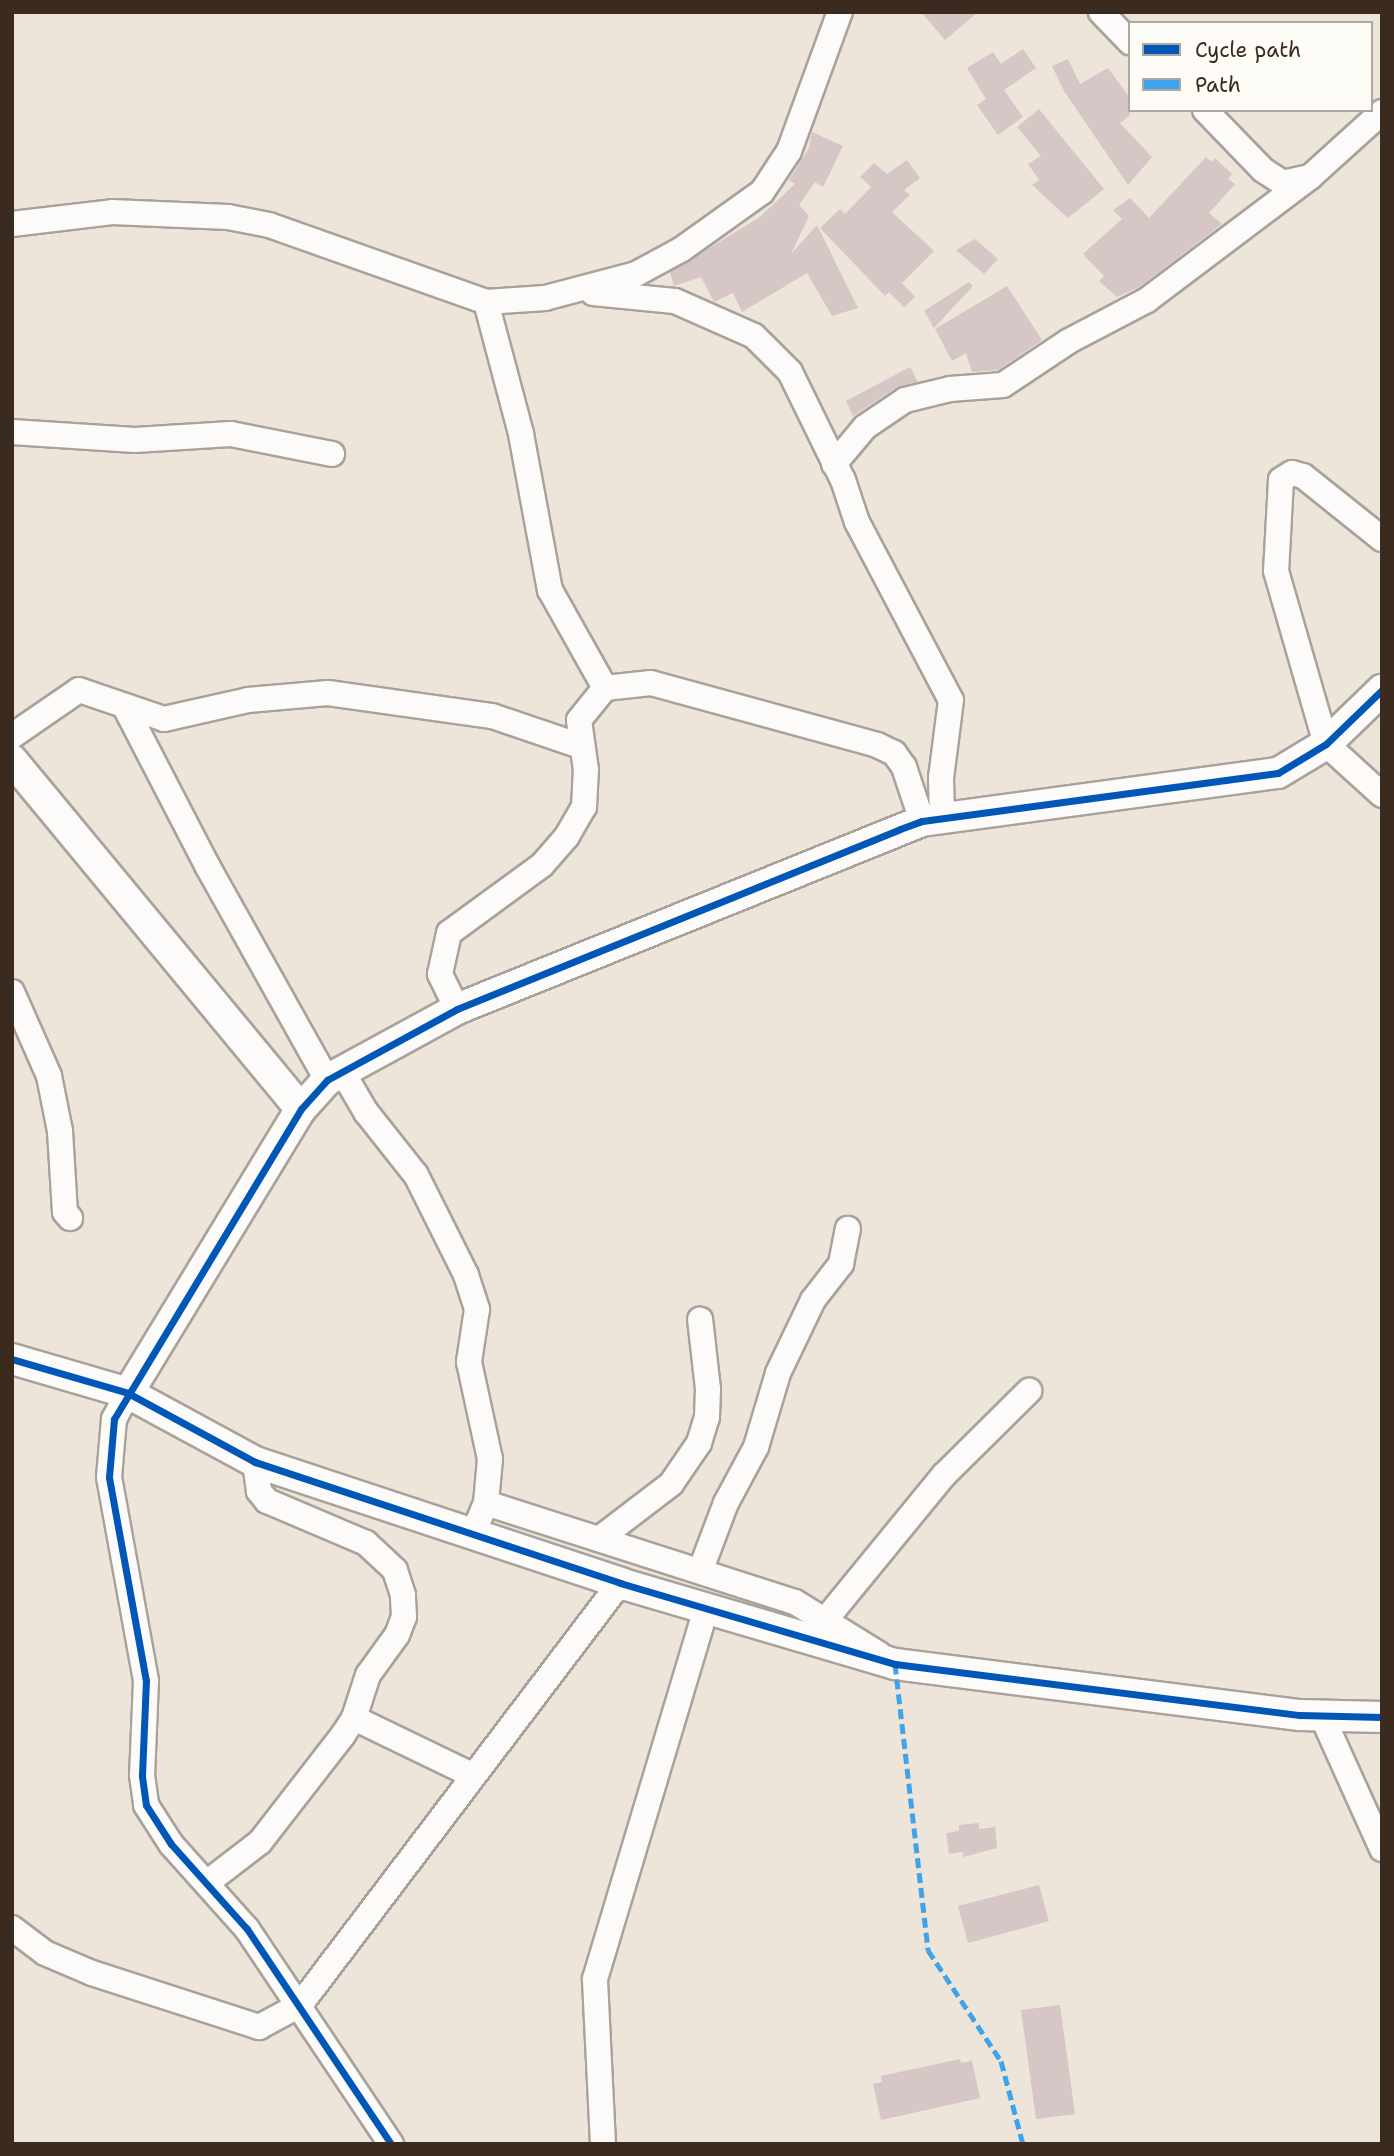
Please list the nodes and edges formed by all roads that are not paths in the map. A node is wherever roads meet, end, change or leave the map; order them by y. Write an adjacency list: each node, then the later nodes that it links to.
1 (840, 12): 8 (street)
2 (1101, 12): 3 (street)
3 (1128, 40)
4 (1207, 112): 6 (street)
5 (1382, 112): 6 (street)
6 (1310, 177): 12 (street)
7 (12, 224): 9 (street)
8 (573, 289): 9 (street); 12 (street)
9 (486, 302): 14 (street)
10 (12, 432): 11 (street)
11 (332, 454)
12 (834, 464): 22 (street)
13 (1382, 539): 18 (street)
14 (605, 688): 19 (street); 22 (street)
15 (1382, 690): 18 (street)
16 (125, 707): 17 (street); 19 (street); 25 (street)
17 (12, 736)
18 (1326, 744): 21 (street); 22 (street)
19 (580, 747): 24 (street)
20 (12, 760): 26 (street)
21 (1382, 795)
22 (932, 820): 24 (street)
23 (12, 992): 27 (street)
24 (457, 1009): 25 (street)
25 (335, 1076): 26 (street); 34 (street)
26 (301, 1109): 32 (street)
27 (71, 1218)
28 (848, 1229): 37 (street)
29 (700, 1319): 36 (street)
30 (12, 1359): 32 (street)
31 (1029, 1391): 40 (street)
32 (128, 1393): 33 (street); 47 (street)
33 (255, 1462): 35 (street); 44 (street)
34 (486, 1503): 35 (street); 36 (street)
35 (474, 1531): 38 (street)
36 (599, 1539): 37 (street)
37 (701, 1569): 40 (street)
38 (620, 1583): 39 (street); 45 (street)
39 (706, 1608): 41 (street); 51 (street)
40 (826, 1619): 41 (street)
41 (895, 1664): 42 (street)
42 (1322, 1716): 43 (street); 46 (street)
43 (1382, 1717)
44 (354, 1718): 45 (street); 47 (street)
45 (472, 1774): 49 (street)
46 (1382, 1850)
47 (208, 1882): 49 (street)
48 (12, 1927): 49 (street)
49 (300, 2005): 50 (street)
50 (391, 2144)
51 (603, 2144)

